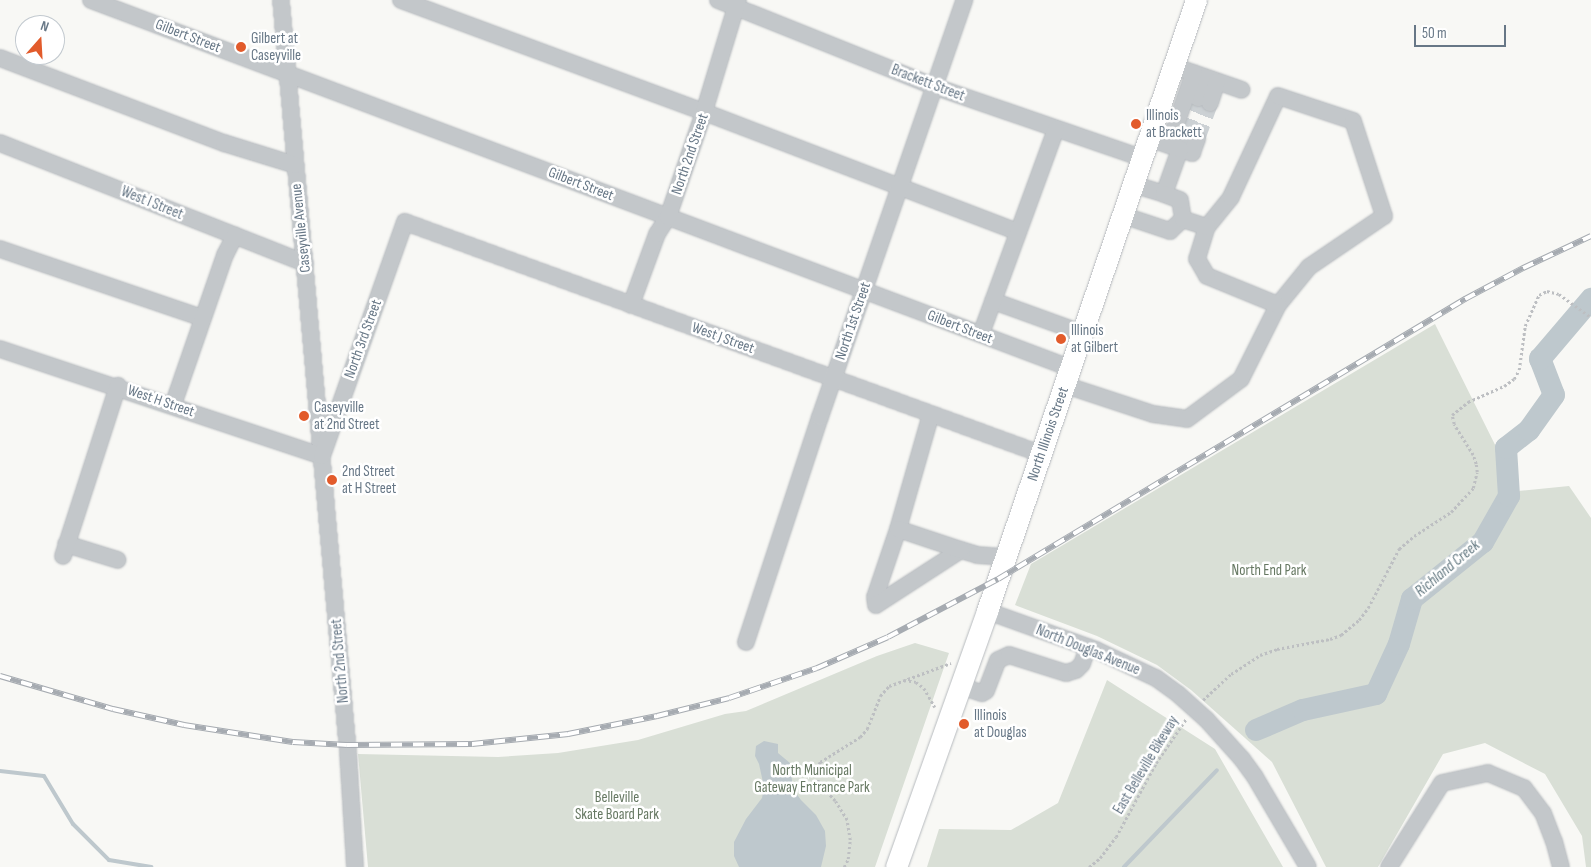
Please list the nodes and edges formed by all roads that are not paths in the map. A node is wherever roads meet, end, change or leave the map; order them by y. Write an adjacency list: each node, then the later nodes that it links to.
1 (91, 0): 10 (street, Gilbert Street)
2 (281, 0): 10 (street, Caseyville Avenue)
3 (401, 0): 15 (street)
4 (718, 0): 7 (street, Brackett Street)
5 (964, 0): 12 (street, North 1st Street)
6 (1196, 0): 9 (main road, North Illinois Street)
7 (737, 3): 12 (street, Brackett Street); 15 (street, North 2nd Street)
8 (0, 58): 21 (street)
9 (1173, 66): 11 (street); 17 (main road, North Illinois Street)
10 (289, 74): 21 (street, Caseyville Avenue); 26 (street, Gilbert Street)
11 (1205, 77): 13 (street); 14 (street); 19 (street)
12 (933, 86): 16 (street, Brackett Street); 23 (street, North 1st Street)
13 (1242, 90)
14 (1204, 100)
15 (704, 112): 23 (street); 26 (street, North 2nd Street)
16 (1056, 129): 20 (street, Brackett Street); 30 (street)
17 (1148, 138): 19 (street); 20 (main road, North Illinois Street)
18 (0, 142): 31 (street, West I Street)
19 (1183, 142): 24 (street)
20 (1142, 158): 22 (main road, North Illinois Street)
21 (295, 165): 33 (street, Caseyville Avenue)
22 (1132, 184): 24 (street); 25 (main road, North Illinois Street)
23 (899, 187): 30 (street); 34 (street, North 1st Street)
24 (1164, 194): 27 (street)
25 (1122, 216): 27 (street); 39 (main road, North Illinois Street)
26 (668, 217): 34 (street, Gilbert Street); 36 (street, North 2nd Street)
27 (1183, 218): 29 (street)
28 (405, 222): 36 (street, West J Street); 48 (street, North 3rd Street)
29 (1207, 228): 37 (street); 37 (street, Gilbert Street)
30 (1018, 232): 35 (street)
31 (235, 235): 33 (street, West I Street); 38 (street)
32 (0, 249): 38 (street)
33 (305, 263): 48 (street, Caseyville Avenue)
34 (864, 290): 40 (street, Gilbert Street); 43 (street, North 1st Street)
35 (993, 301): 39 (street); 40 (street)
36 (631, 305): 43 (street, West J Street)
37 (1278, 305): 42 (street, Gilbert Street)
38 (203, 318): 45 (street)
39 (1082, 333): 42 (main road, North Illinois Street)
40 (981, 334): 42 (street, Gilbert Street)
41 (0, 348): 44 (street, West H Street)
42 (1068, 377): 47 (main road, North Illinois Street)
43 (833, 378): 46 (street, West J Street); 54 (street, North 1st Street)
44 (118, 386): 45 (street, West H Street); 52 (street)
45 (173, 405): 48 (street, West H Street)
46 (931, 414): 47 (street, West J Street); 49 (street)
47 (1041, 454): 51 (main road, North Illinois Street)
48 (322, 456): 57 (street, North 2nd Street)
49 (898, 529): 50 (street); 50 (street)
50 (960, 550): 51 (street)
51 (1005, 557): 53 (main road, North Illinois Street)
52 (118, 560)
53 (987, 611): 55 (street, North Douglas Avenue); 56 (main road, North Illinois Street)
54 (746, 642)
55 (1088, 647): 56 (street); 59 (street, North Douglas Avenue)
56 (960, 686): 58 (main road, North Illinois Street)
57 (355, 867)
58 (896, 867)
59 (1308, 867)
60 (1389, 867): 61 (street)
61 (1561, 867)

